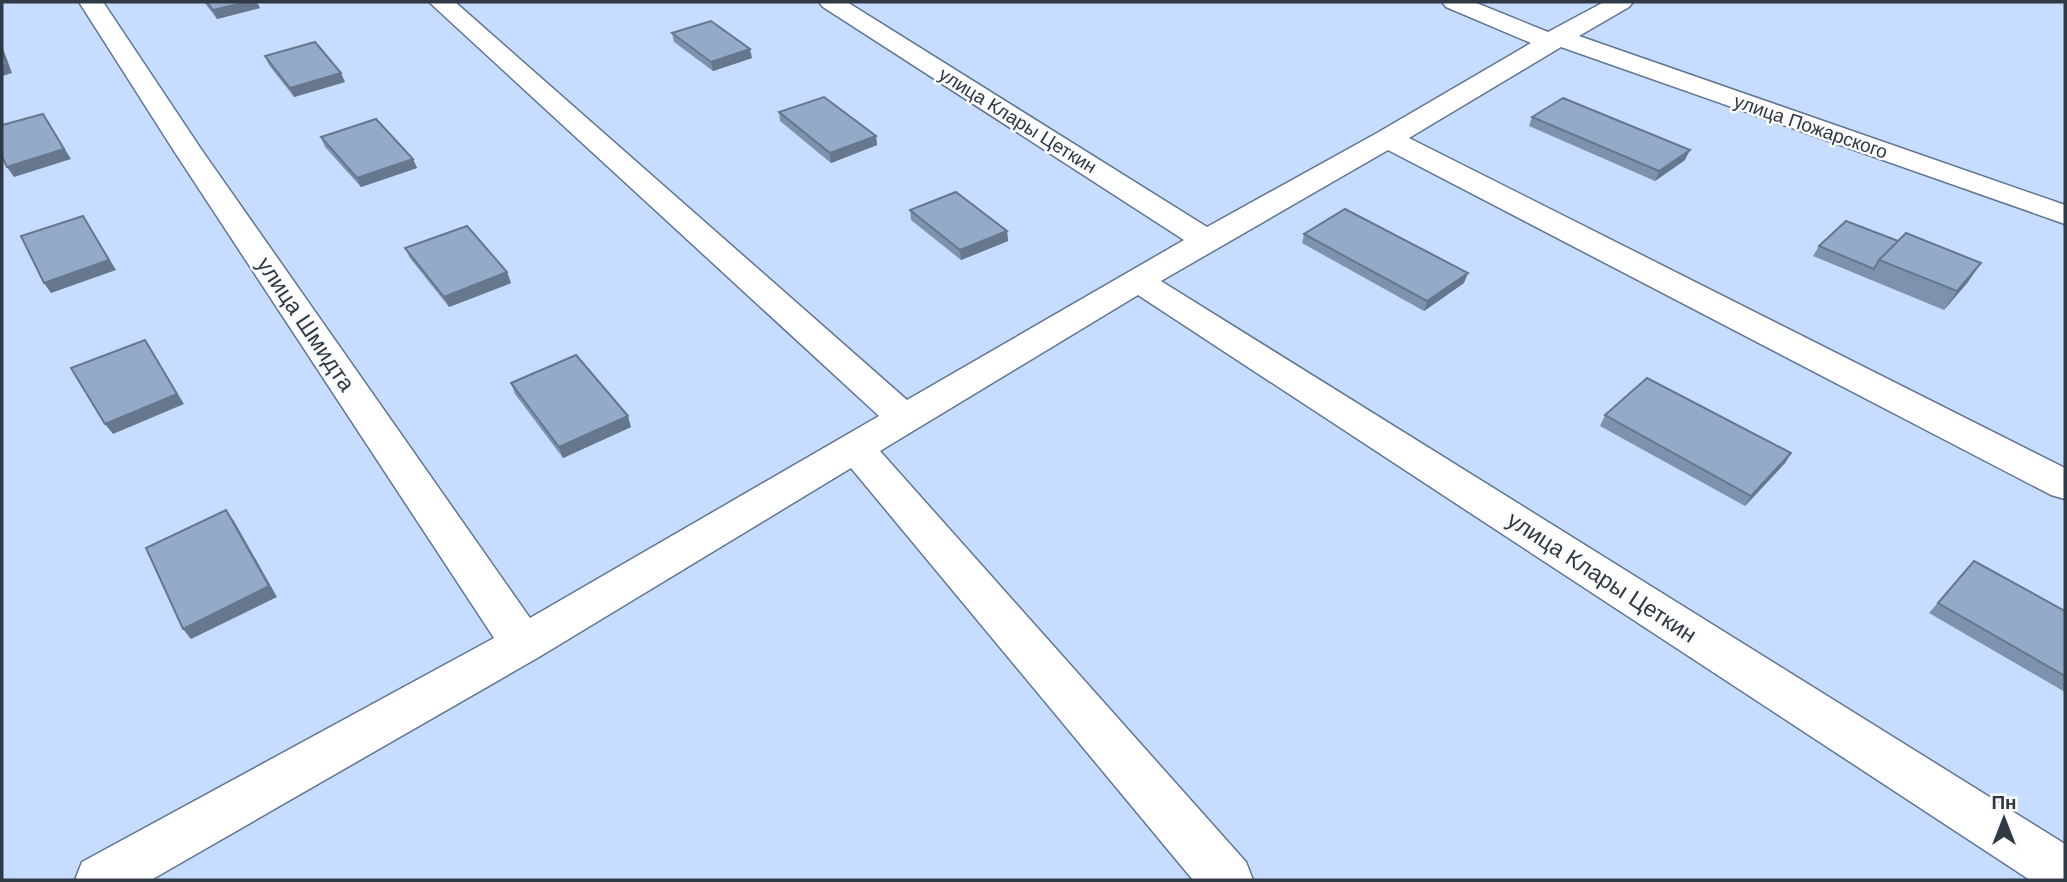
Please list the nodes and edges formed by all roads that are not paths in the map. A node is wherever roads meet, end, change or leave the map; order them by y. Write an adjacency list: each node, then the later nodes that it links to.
1 (91, 2): 14 (street, улица Шмидта)
2 (441, 2): 11 (street)
3 (831, 2): 9 (street, улица Клары Цеткин)
4 (1454, 2): 6 (street, улица Пожарского)
5 (1621, 2): 6 (street)
6 (1554, 39): 7 (street); 8 (street, улица Пожарского)
7 (1388, 139): 9 (street); 13 (street)
8 (2065, 215)
9 (1205, 239): 10 (street)
10 (1138, 281): 11 (street); 15 (street, улица Клары Цеткин)
11 (904, 418): 12 (street)
12 (855, 447): 14 (street); 17 (street)
13 (2065, 485)
14 (523, 644): 16 (street)
15 (2065, 873)
16 (100, 880)
17 (1227, 880)

